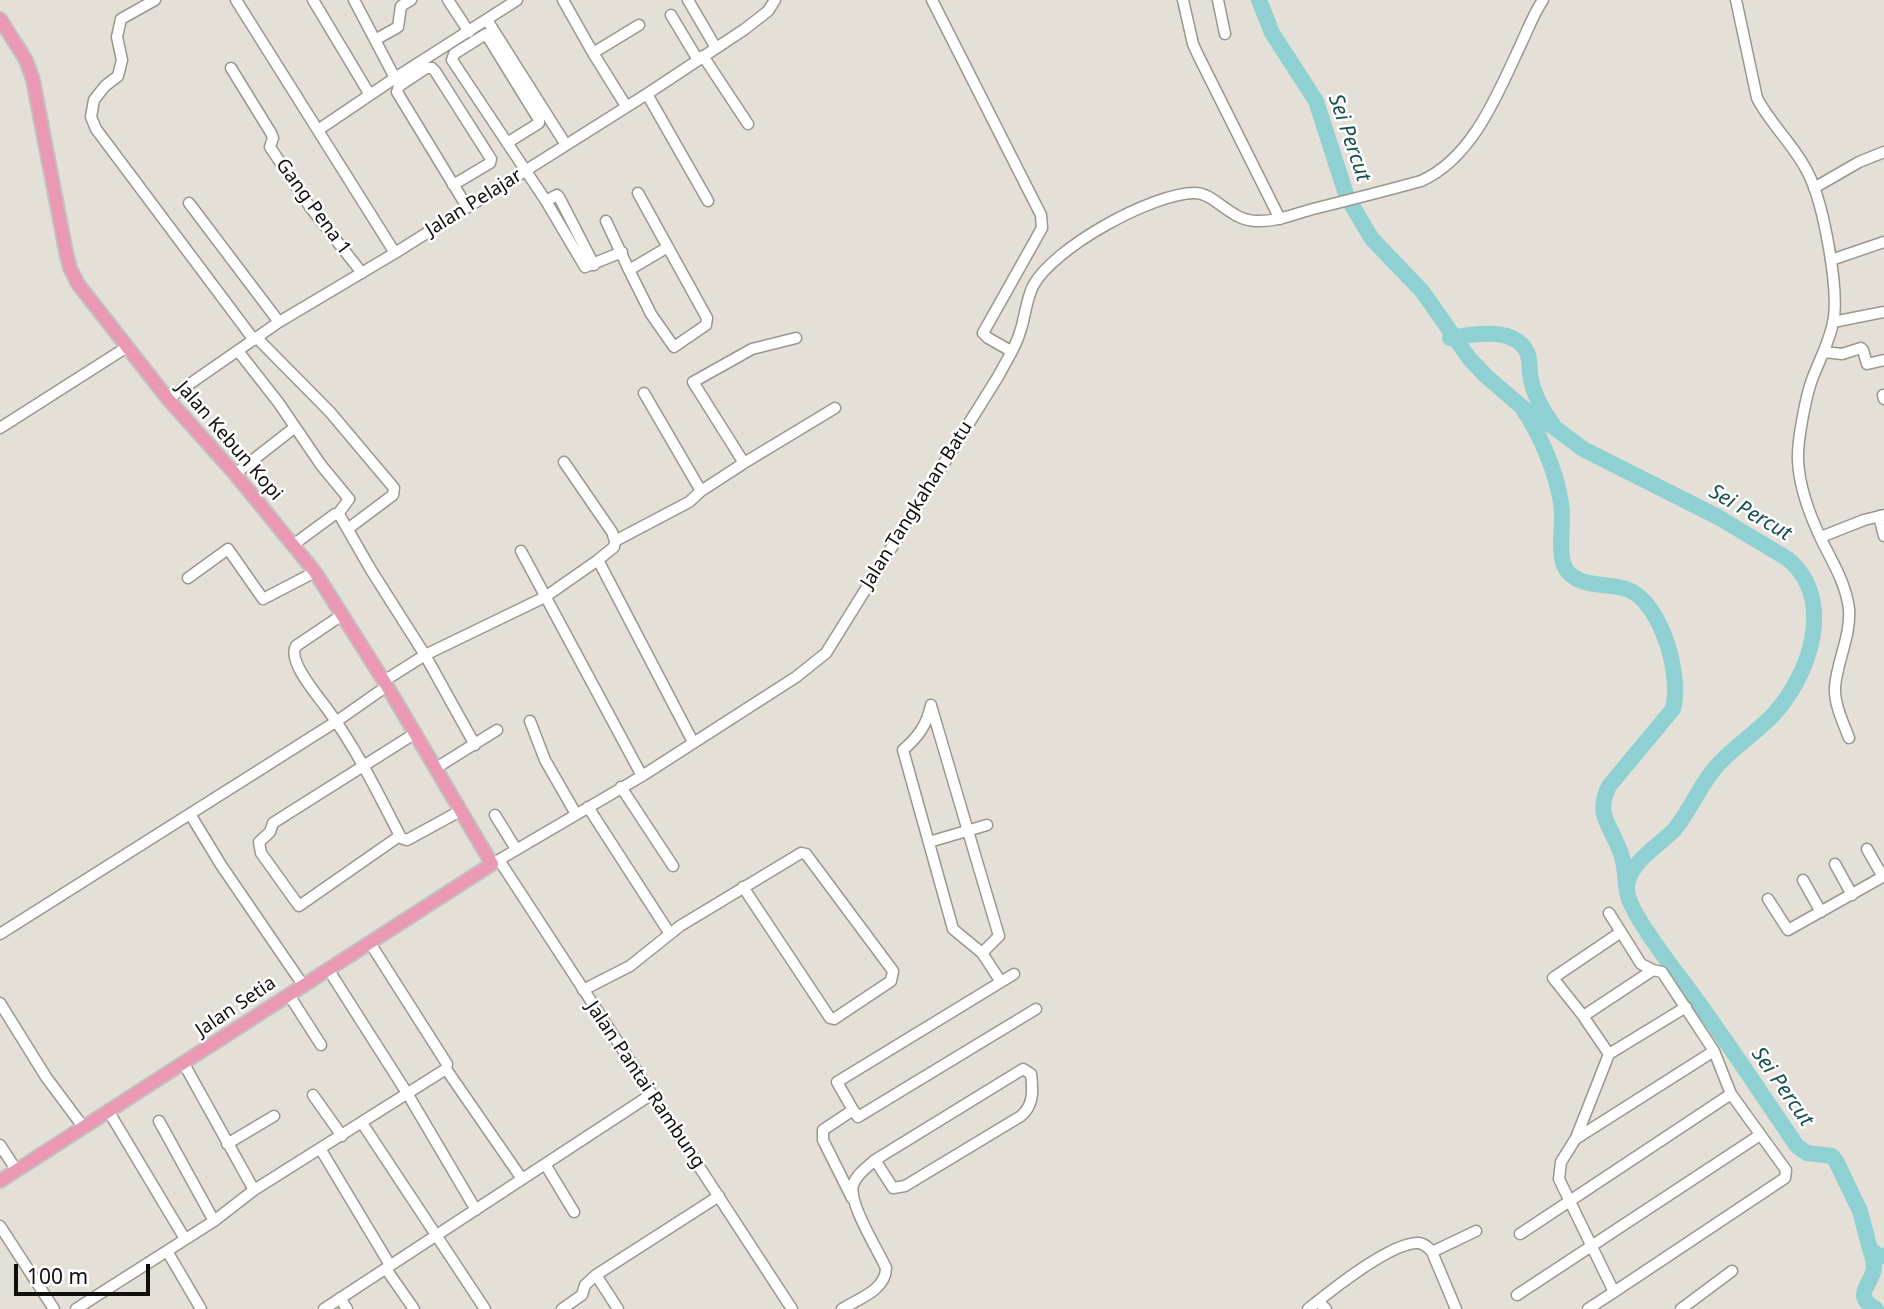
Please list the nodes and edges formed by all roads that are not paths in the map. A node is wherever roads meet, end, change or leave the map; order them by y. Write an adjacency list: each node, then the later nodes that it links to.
1 (155, 0): 56 (street)
2 (236, 0): 32 (street)
3 (313, 0): 29 (street)
4 (354, 0): 22 (street)
5 (411, 0): 22 (street)
6 (448, 0): 20 (street)
7 (517, 0): 18 (street)
8 (563, 0): 24 (street)
9 (688, 0): 23 (street)
10 (775, 0): 23 (street, Jalan Pelajar)
11 (932, 0): 59 (street)
12 (1184, 0): 43 (street)
13 (1218, 0): 21 (street)
14 (1543, 0): 43 (street, Jalan Tangkahan Batu)
15 (1736, 0): 38 (street)
16 (671, 15): 25 (street)
17 (0, 19): 57 (main road, Jalan Kebun Kopi)
18 (487, 20): 20 (street); 34 (street)
19 (639, 25): 24 (street)
20 (469, 32): 27 (street)
21 (1224, 34)
22 (375, 40): 27 (street)
23 (716, 48): 25 (street, Jalan Pelajar)
24 (593, 54): 30 (street)
25 (701, 58): 28 (street, Jalan Pelajar); 31 (street)
26 (231, 68): 51 (street, Gang Pena 1)
27 (395, 78): 29 (street)
28 (647, 94): 30 (street, Jalan Pelajar); 40 (street)
29 (370, 95): 32 (street)
30 (626, 106): 34 (street, Jalan Pelajar)
31 (748, 124)
32 (318, 130): 48 (street)
33 (507, 143): 33 (street); 36 (street)
34 (566, 145): 36 (street, Jalan Pelajar)
35 (1884, 152): 38 (street)
36 (525, 171): 42 (street, Jalan Pelajar); 47 (street)
37 (453, 185): 37 (street); 42 (street)
38 (1814, 188): 49 (street)
39 (638, 194): 46 (street)
40 (708, 201)
41 (188, 202): 53 (street)
42 (467, 207): 48 (street, Jalan Pelajar)
43 (1280, 219): 59 (street, Jalan Tangkahan Batu)
44 (606, 221): 47 (street)
45 (1884, 242): 49 (street)
46 (668, 247): 50 (street); 50 (street)
47 (622, 252): 50 (street)
48 (395, 253): 51 (street, Jalan Pelajar)
49 (1831, 260): 54 (street)
50 (629, 270)
51 (362, 273): 53 (street, Jalan Pelajar)
52 (1884, 312): 54 (street)
53 (279, 322): 56 (street, Jalan Pelajar)
54 (1833, 322): 60 (street)
55 (796, 338): 68 (street)
56 (255, 339): 58 (street, Jalan Pelajar); 73 (street)
57 (127, 347): 63 (main road, Jalan Kebun Kopi); 65 (street)
58 (238, 351): 63 (street, Jalan Pelajar); 66 (street)
59 (1011, 351): 91 (street, Jalan Tangkahan Batu)
60 (1824, 352): 61 (street); 75 (street)
61 (1884, 360)
62 (644, 393): 70 (street)
63 (168, 399): 69 (main road, Jalan Kebun Kopi)
64 (835, 408): 68 (street)
65 (0, 428)
66 (295, 428): 69 (street); 71 (street)
67 (564, 462): 76 (street)
68 (744, 463): 70 (street)
69 (235, 474): 77 (main road, Jalan Kebun Kopi)
70 (701, 491): 76 (street)
71 (338, 514): 73 (street); 77 (street)
72 (1881, 515): 74 (street); 75 (street)
73 (349, 528): 84 (street)
74 (1884, 536)
75 (1821, 537): 90 (street)
76 (615, 541): 79 (street)
77 (293, 545): 80 (main road, Jalan Kebun Kopi)
78 (520, 551): 82 (street)
79 (598, 560): 82 (street); 91 (street)
80 (315, 572): 81 (street); 83 (main road, Jalan Kebun Kopi)
81 (188, 578)
82 (545, 597): 84 (street); 95 (street)
83 (342, 615): 85 (main road, Jalan Kebun Kopi); 87 (street)
84 (425, 655): 85 (street); 92 (street)
85 (386, 684): 87 (street); 89 (main road, Jalan Kebun Kopi)
86 (530, 721): 101 (street)
87 (337, 722): 93 (street); 99 (street)
88 (497, 730): 92 (street)
89 (414, 734): 93 (street); 94 (main road, Jalan Kebun Kopi)
90 (1849, 737)
91 (693, 742): 95 (street, Jalan Tangkahan Batu)
92 (475, 745): 94 (street)
93 (364, 765): 104 (street); 104 (street)
94 (436, 768): 98 (main road, Jalan Kebun Kopi)
95 (642, 776): 96 (street, Jalan Tangkahan Batu)
96 (621, 787): 97 (street, Jalan Tangkahan Batu); 110 (street)
97 (588, 807): 101 (street, Jalan Tangkahan Batu); 120 (street)
98 (460, 811): 104 (street); 108 (main road, Jalan Kebun Kopi)
99 (190, 814): 119 (street); 127 (street)
100 (495, 814): 106 (street)
101 (576, 814): 106 (street, Jalan Tangkahan Batu)
102 (987, 825): 103 (street)
103 (968, 831): 105 (street); 105 (street); 122 (street)
104 (400, 836)
105 (929, 842): 122 (street)
106 (516, 849): 108 (street, Jalan Tangkahan Batu)
107 (1867, 849): 111 (street)
108 (496, 862): 121 (main road, Jalan Setia); 128 (street, Jalan Pantai Rambung)
109 (1835, 864): 114 (street)
110 (673, 866)
111 (1883, 877): 114 (street)
112 (1803, 880): 116 (street)
113 (743, 887): 113 (street); 120 (street)
114 (1852, 894): 116 (street)
115 (1768, 899): 116 (street)
116 (1821, 912)
117 (1609, 913): 118 (street)
118 (1621, 932): 124 (street); 133 (street)
119 (0, 934)
120 (670, 934): 128 (street)
121 (370, 943): 123 (main road, Jalan Setia); 138 (street)
122 (982, 953): 126 (street)
123 (328, 970): 127 (main road, Jalan Setia); 139 (street)
124 (1653, 971): 131 (street); 133 (street)
125 (1014, 974): 126 (street)
126 (1001, 982): 143 (street)
127 (303, 985): 129 (main road, Jalan Setia)
128 (583, 990): 140 (street, Jalan Pantai Rambung)
129 (289, 995): 134 (street); 137 (main road, Jalan Setia)
130 (0, 1003): 148 (street)
131 (1686, 1007): 135 (street); 136 (street)
132 (1036, 1009): 143 (street)
133 (1584, 1017): 136 (street)
134 (321, 1045)
135 (1714, 1051): 141 (street); 151 (street)
136 (1609, 1054): 151 (street)
137 (184, 1064): 144 (main road, Jalan Setia); 152 (street)
138 (446, 1069): 139 (street); 158 (street)
139 (407, 1093): 147 (street); 164 (street)
140 (652, 1094): 156 (street); 161 (street, Jalan Pantai Rambung)
141 (1731, 1094): 149 (street); 163 (street)
142 (313, 1095): 150 (street)
143 (853, 1110): 162 (street)
144 (109, 1112): 148 (main road, Jalan Setia); 171 (street)
145 (274, 1116): 152 (street)
146 (159, 1121): 166 (street)
147 (362, 1123): 150 (street); 170 (street)
148 (84, 1128): 157 (main road, Jalan Setia)
149 (1760, 1135): 172 (street); 178 (street)
150 (342, 1136): 154 (street)
151 (1576, 1139): 163 (street)
152 (227, 1144): 160 (street)
153 (0, 1145): 157 (street)
154 (321, 1150): 160 (street); 175 (street)
155 (875, 1160): 155 (street); 162 (street)
156 (545, 1164): 158 (street); 165 (street)
157 (17, 1171): 159 (main road, Jalan Setia)
158 (522, 1180): 164 (street)
159 (0, 1181)
160 (254, 1190): 166 (street)
161 (719, 1196): 177 (street); 182 (street, Jalan Pantai Rambung)
162 (852, 1198): 193 (street)
163 (1569, 1201): 169 (street); 172 (street)
164 (476, 1210): 170 (street)
165 (575, 1212)
166 (214, 1221): 171 (street)
167 (0, 1226): 184 (street)
168 (1476, 1231): 174 (street)
169 (1520, 1234)
170 (437, 1236): 175 (street); 189 (street)
171 (185, 1239): 173 (street)
172 (1591, 1247): 178 (street); 179 (street)
173 (167, 1251): 183 (street); 185 (street)
174 (1432, 1252): 181 (street); 196 (street)
175 (388, 1267): 180 (street); 188 (street)
176 (1732, 1271): 198 (street)
177 (596, 1275): 190 (street); 191 (street)
178 (1614, 1292): 197 (street)
179 (1517, 1295)
180 (340, 1298): 186 (street); 187 (street)
181 (1318, 1301): 194 (street); 195 (street)
182 (790, 1305): 192 (street)
183 (83, 1307)
184 (54, 1309)
185 (201, 1309)
186 (324, 1309)
187 (347, 1309)
188 (414, 1309)
189 (485, 1309)
190 (562, 1309)
191 (618, 1309)
192 (776, 1309)
193 (842, 1309)
194 (1308, 1309)
195 (1326, 1309)
196 (1456, 1309)
197 (1588, 1309)
198 (1681, 1309)

